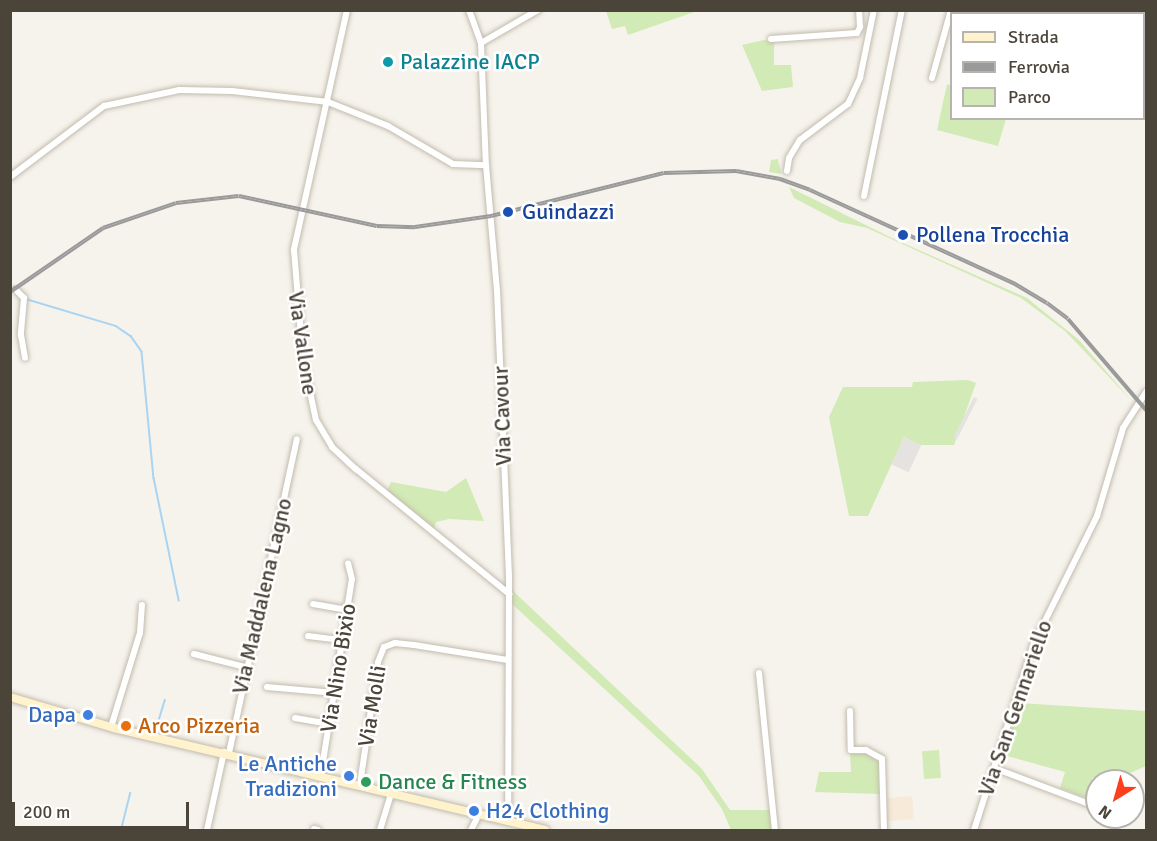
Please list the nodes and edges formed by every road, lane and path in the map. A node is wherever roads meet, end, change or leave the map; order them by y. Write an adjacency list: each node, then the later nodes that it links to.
1 (347, 10): 13 (street, Via Vallone)
2 (469, 10): 11 (street, Via Cavour)
3 (538, 10): 11 (street)
4 (859, 10): 8 (street)
5 (874, 10): 9 (street)
6 (902, 10): 17 (street)
7 (950, 14): 12 (street)
8 (861, 27): 9 (street); 10 (street)
9 (870, 28): 15 (street)
10 (771, 39)
11 (482, 43): 14 (street, Via Cavour)
12 (932, 78)
13 (328, 102): 14 (street); 16 (street); 23 (street, Via Vallone)
14 (486, 165): 23 (street, Via Cavour)
15 (788, 171)
16 (10, 177)
17 (864, 196)
18 (16, 291): 19 (street)
19 (25, 358)
20 (1146, 392): 41 (street, Via San Gennariello)
21 (297, 439): 31 (street, Via Maddalena Lagno)
22 (348, 563): 26 (street, Via Nino Bixio)
23 (509, 594): 30 (street, Via Cavour)
24 (313, 604): 26 (street)
25 (142, 605): 39 (street)
26 (347, 610): 28 (street, Via Nino Bixio)
27 (308, 636): 28 (street)
28 (342, 640): 34 (street, Via Nino Bixio)
29 (194, 654): 31 (street)
30 (508, 660): 43 (street, Via Molli); 47 (street, Via Cavour)
31 (244, 667): 40 (street, Via Maddalena Lagno)
32 (759, 673): 52 (street)
33 (267, 687): 34 (street)
34 (334, 693): 38 (street, Via Nino Bixio)
35 (10, 697): 39 (main road)
36 (850, 711): 53 (street)
37 (295, 718): 38 (street)
38 (329, 724): 42 (street, Via Nino Bixio)
39 (111, 727): 40 (main road)
40 (226, 753): 42 (main road); 48 (street, Via Maddalena Lagno)
41 (994, 768): 45 (street); 54 (street, Via San Gennariello)
42 (321, 774): 43 (main road)
43 (360, 784): 44 (main road)
44 (391, 793): 46 (main road); 49 (street)
45 (1085, 802)
46 (478, 816): 47 (main road); 50 (street)
47 (508, 824): 51 (main road)
48 (207, 831)
49 (380, 831)
50 (471, 831)
51 (545, 831)
52 (775, 831)
53 (884, 831)
54 (975, 831)

